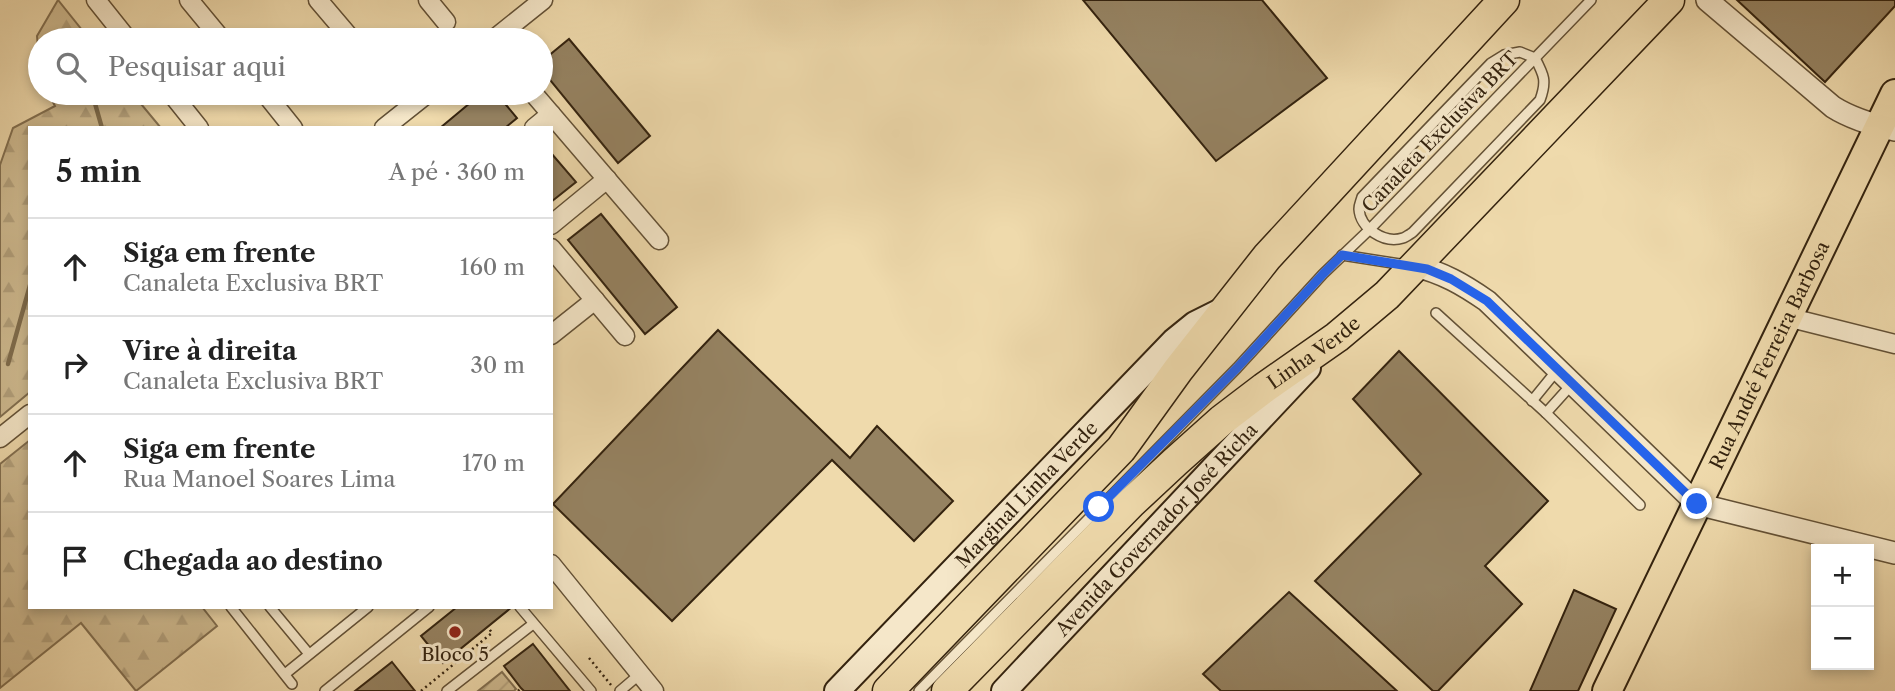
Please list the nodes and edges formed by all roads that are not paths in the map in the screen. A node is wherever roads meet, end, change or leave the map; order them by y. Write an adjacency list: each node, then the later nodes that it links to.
1 (96, 0): 11 (street)
2 (188, 0): 12 (street)
3 (318, 0): 13 (street)
4 (428, 0): 10 (street)
5 (543, 0): 14 (street)
6 (1504, 0): 35 (highway)
7 (1591, 0): 15 (lane, Canaleta Exclusiva BRT)
8 (1669, 0): 33 (highway, Linha Verde)
9 (1707, 0): 26 (street)
10 (446, 22)
11 (118, 28)
12 (212, 28)
13 (342, 28)
14 (508, 28)
15 (1535, 58): 29 (lane, Canaleta Exclusiva BRT); 29 (lane, Canaleta Exclusiva BRT); 29 (lane, Canaleta Exclusiva BRT)
16 (1895, 94): 26 (main road, Rua André Ferreira Barbosa)
17 (180, 105): 22 (street)
18 (275, 105): 23 (street)
19 (413, 105): 24 (street)
20 (543, 105): 21 (street)
21 (551, 114): 25 (street); 27 (street)
22 (197, 126)
23 (291, 126)
24 (387, 126)
25 (536, 126)
26 (1887, 128): 37 (main road, Rua André Ferreira Barbosa)
27 (607, 179): 28 (street); 30 (street)
28 (553, 223)
29 (1369, 230): 32 (lane, Canaleta Exclusiva BRT)
30 (659, 240)
31 (553, 250): 34 (street)
32 (1342, 255): 33 (lane); 68 (lane, Canaleta Exclusiva BRT)
33 (1414, 266): 40 (highway, Linha Verde); 42 (street)
34 (595, 300): 38 (street); 39 (street)
35 (1226, 309): 66 (main road, Marginal Linha Verde); 67 (highway)
36 (1436, 313): 43 (lane)
37 (1787, 317): 41 (street); 47 (main road, Rua André Ferreira Barbosa)
38 (553, 333)
39 (625, 335)
40 (1337, 337): 61 (main road, Avenida Governador José Richa); 69 (highway, Linha Verde)
41 (1895, 344)
42 (1566, 376): 43 (lane); 44 (lane); 47 (street)
43 (1532, 401): 44 (lane)
44 (1546, 413): 48 (lane)
45 (28, 416): 46 (street)
46 (0, 438)
47 (1697, 504): 49 (street); 70 (main road, Rua André Ferreira Barbosa)
48 (1640, 505)
49 (1895, 553)
50 (553, 567): 60 (street)
51 (233, 609): 58 (lane)
52 (272, 609): 57 (lane)
53 (365, 609): 57 (lane)
54 (427, 609): 62 (lane)
55 (522, 609): 56 (lane)
56 (533, 624): 63 (lane); 64 (lane)
57 (309, 654): 58 (lane)
58 (285, 674): 59 (lane)
59 (292, 684)
60 (648, 686): 65 (lane)
61 (1017, 686)
62 (325, 691)
63 (447, 691)
64 (591, 691)
65 (620, 691)
66 (837, 691)
67 (888, 691)
68 (919, 691)
69 (947, 691)
70 (1607, 691)

